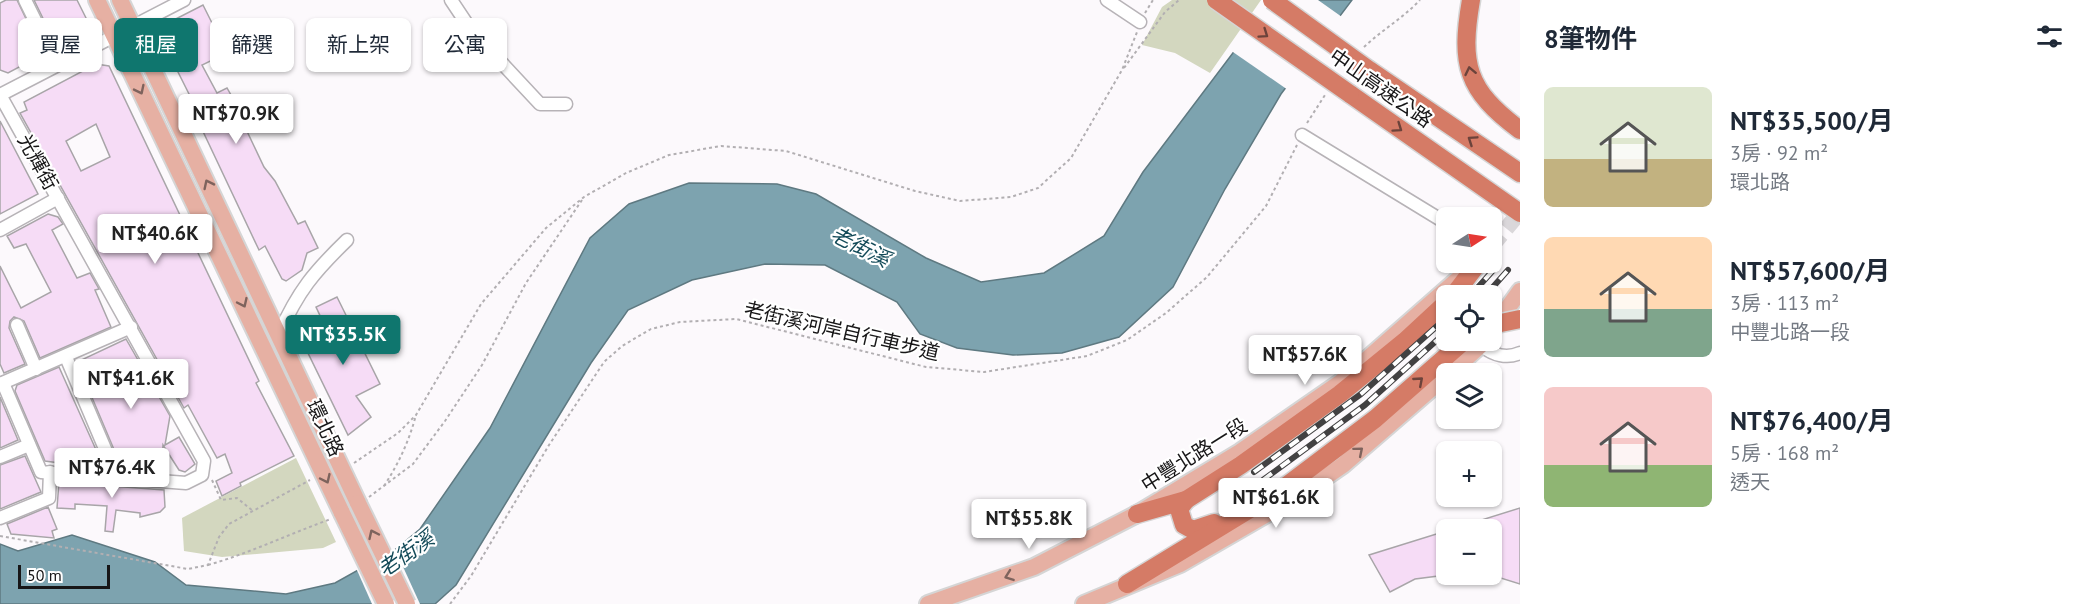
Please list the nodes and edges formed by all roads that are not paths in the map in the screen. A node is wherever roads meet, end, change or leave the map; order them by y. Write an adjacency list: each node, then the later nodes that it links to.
1 (25, 0): 10 (street)
2 (97, 0): 14 (main road, 環北路)
3 (120, 0): 11 (main road, 環北路)
4 (184, 0): 12 (street)
5 (451, 0): 20 (street)
6 (1107, 0): 13 (street)
7 (1216, 0): 25 (highway, 中山高速公路, one-way to 25, bridge)
8 (1272, 0): 23 (highway, 中山高速公路, one-way to 8, bridge)
9 (1471, 0): 21 (highway, one-way to 9)
10 (34, 18)
11 (129, 18)
12 (150, 18)
13 (1140, 22)
14 (114, 37): 15 (street)
15 (102, 43)
16 (42, 72): 19 (street)
17 (131, 72): 56 (main road, 環北路, one-way to 56, bridge)
18 (154, 72): 37 (main road, 環北路, one-way to 18)
19 (1, 92): 24 (street, 光輝街)
20 (566, 104)
21 (1520, 129)
22 (1302, 135): 26 (street)
23 (1520, 173)
24 (58, 198): 27 (street); 36 (street, 光輝街)
25 (1520, 213)
26 (1436, 217)
27 (0, 230)
28 (347, 240): 37 (street)
29 (1465, 273): 53 (main road, 中豐北路一段)
30 (1520, 291): 32 (main road)
31 (1436, 312): 52 (highway)
32 (1502, 316)
33 (1520, 319): 34 (highway, bridge)
34 (1502, 323)
35 (17, 325): 44 (street)
36 (131, 327): 42 (street); 50 (street, 光輝街)
37 (279, 334): 57 (main road, 環北路, one-way to 37, bridge)
38 (1466, 351): 51 (highway, one-way to 38)
39 (1470, 351): 43 (main road)
40 (1491, 351): 41 (street)
41 (1520, 353)
42 (66, 357): 44 (street); 50 (street)
43 (1459, 363)
44 (36, 369): 45 (street)
45 (1, 383): 47 (street)
46 (1436, 385): 55 (main road, one-way to 46)
47 (29, 445): 48 (street); 49 (street)
48 (0, 457)
49 (50, 472): 50 (street); 54 (street)
50 (117, 477)
51 (1281, 490): 52 (highway); 55 (highway)
52 (1186, 500): 53 (highway)
53 (1137, 514): 58 (main road, 中豐北路一段, one-way to 58)
54 (0, 518)
55 (1127, 584): 59 (main road)
56 (386, 604)
57 (406, 604)
58 (928, 604)
59 (1084, 604)

